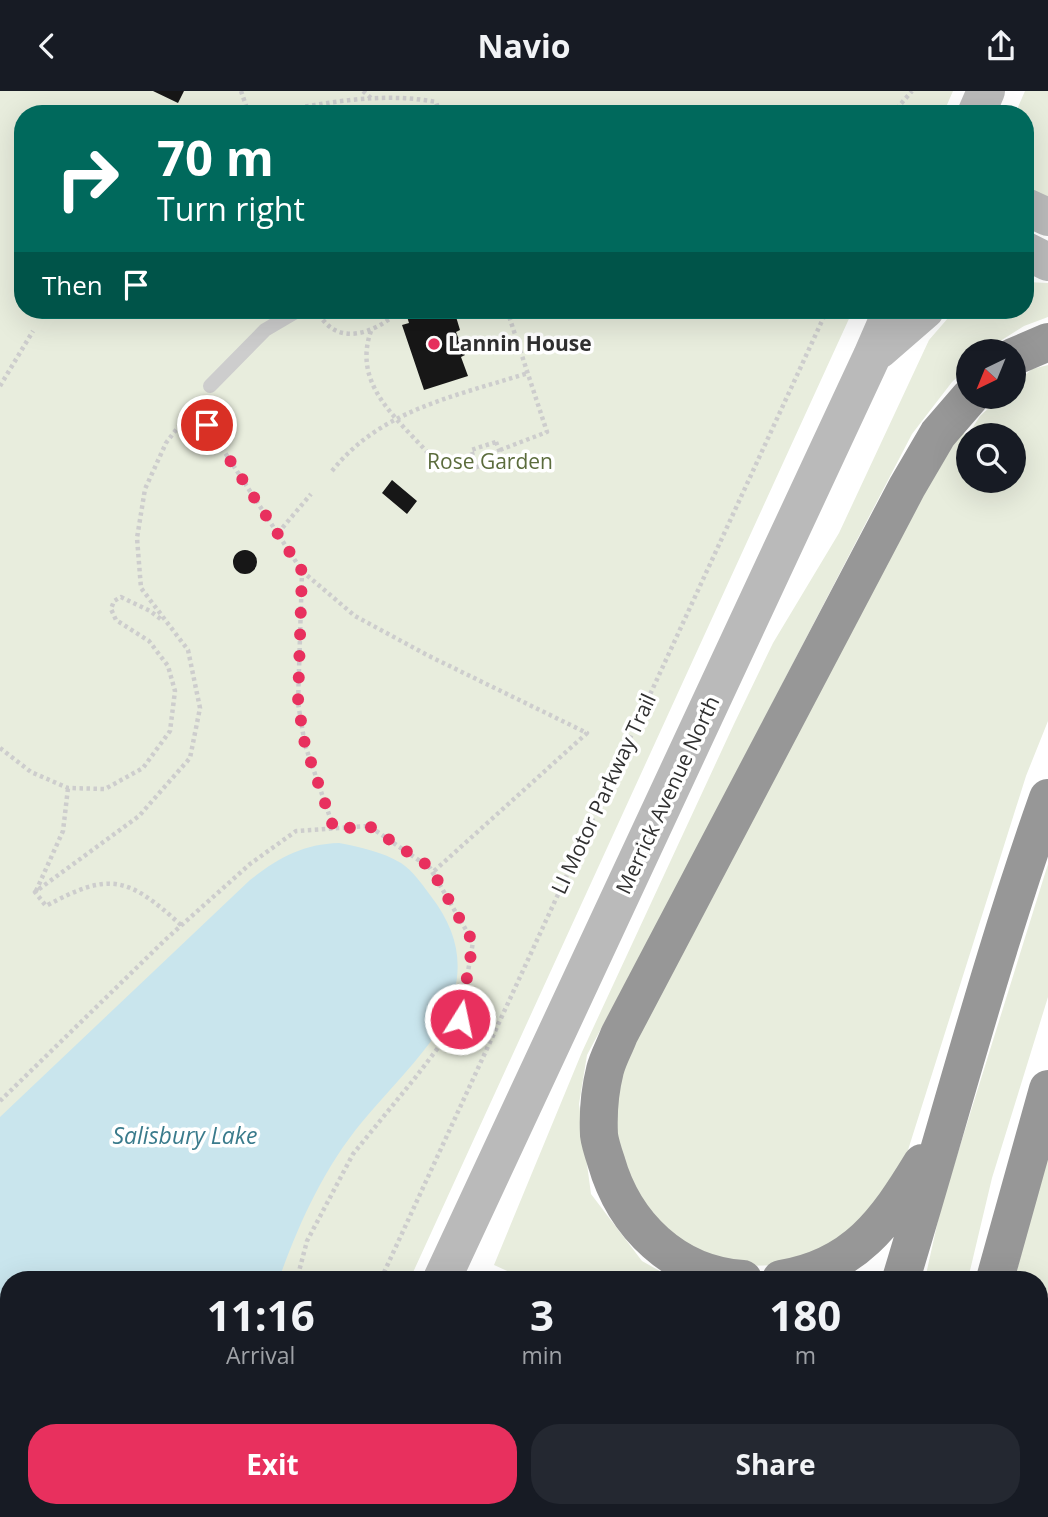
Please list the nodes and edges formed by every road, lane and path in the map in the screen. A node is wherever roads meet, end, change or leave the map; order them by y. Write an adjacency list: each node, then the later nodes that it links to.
1 (363, 91): 3 (path)
2 (912, 91): 6 (path)
3 (371, 98): 4 (path); 5 (path)
4 (314, 105)
5 (437, 105)
6 (900, 105)
7 (284, 319): 21 (lane)
8 (322, 319): 15 (path)
9 (390, 319): 15 (path)
10 (510, 319): 19 (path)
11 (823, 319): 42 (path, LI Motor Parkway Trail)
12 (888, 319): 18 (main road, Merrick Avenue North)
13 (915, 319): 18 (main road)
14 (33, 331): 20 (path)
15 (371, 331): 23 (path)
16 (1048, 342): 17 (highway)
17 (1026, 351)
18 (872, 356): 43 (main road, Merrick Avenue North)
19 (528, 373): 23 (path); 24 (path)
20 (0, 386)
21 (210, 386)
22 (960, 409): 44 (highway)
23 (395, 418): 25 (path); 26 (path)
24 (499, 450): 25 (path); 25 (path)
25 (474, 459)
26 (332, 471)
27 (311, 494): 28 (path)
28 (278, 533): 29 (path); 30 (path)
29 (302, 571): 34 (path); 35 (path)
30 (171, 628): 32 (path); 36 (path)
31 (0, 748): 32 (path)
32 (68, 788): 36 (path)
33 (1048, 797): 40 (highway)
34 (334, 829): 35 (path); 37 (path)
35 (433, 872): 41 (path)
36 (35, 892): 37 (path)
37 (181, 925): 39 (path)
38 (1048, 1089): 47 (highway)
39 (0, 1101)
40 (950, 1116): 45 (highway); 46 (highway)
41 (299, 1271)
42 (385, 1271)
43 (446, 1271)
44 (703, 1271)
45 (812, 1271)
46 (903, 1271)
47 (997, 1271)

